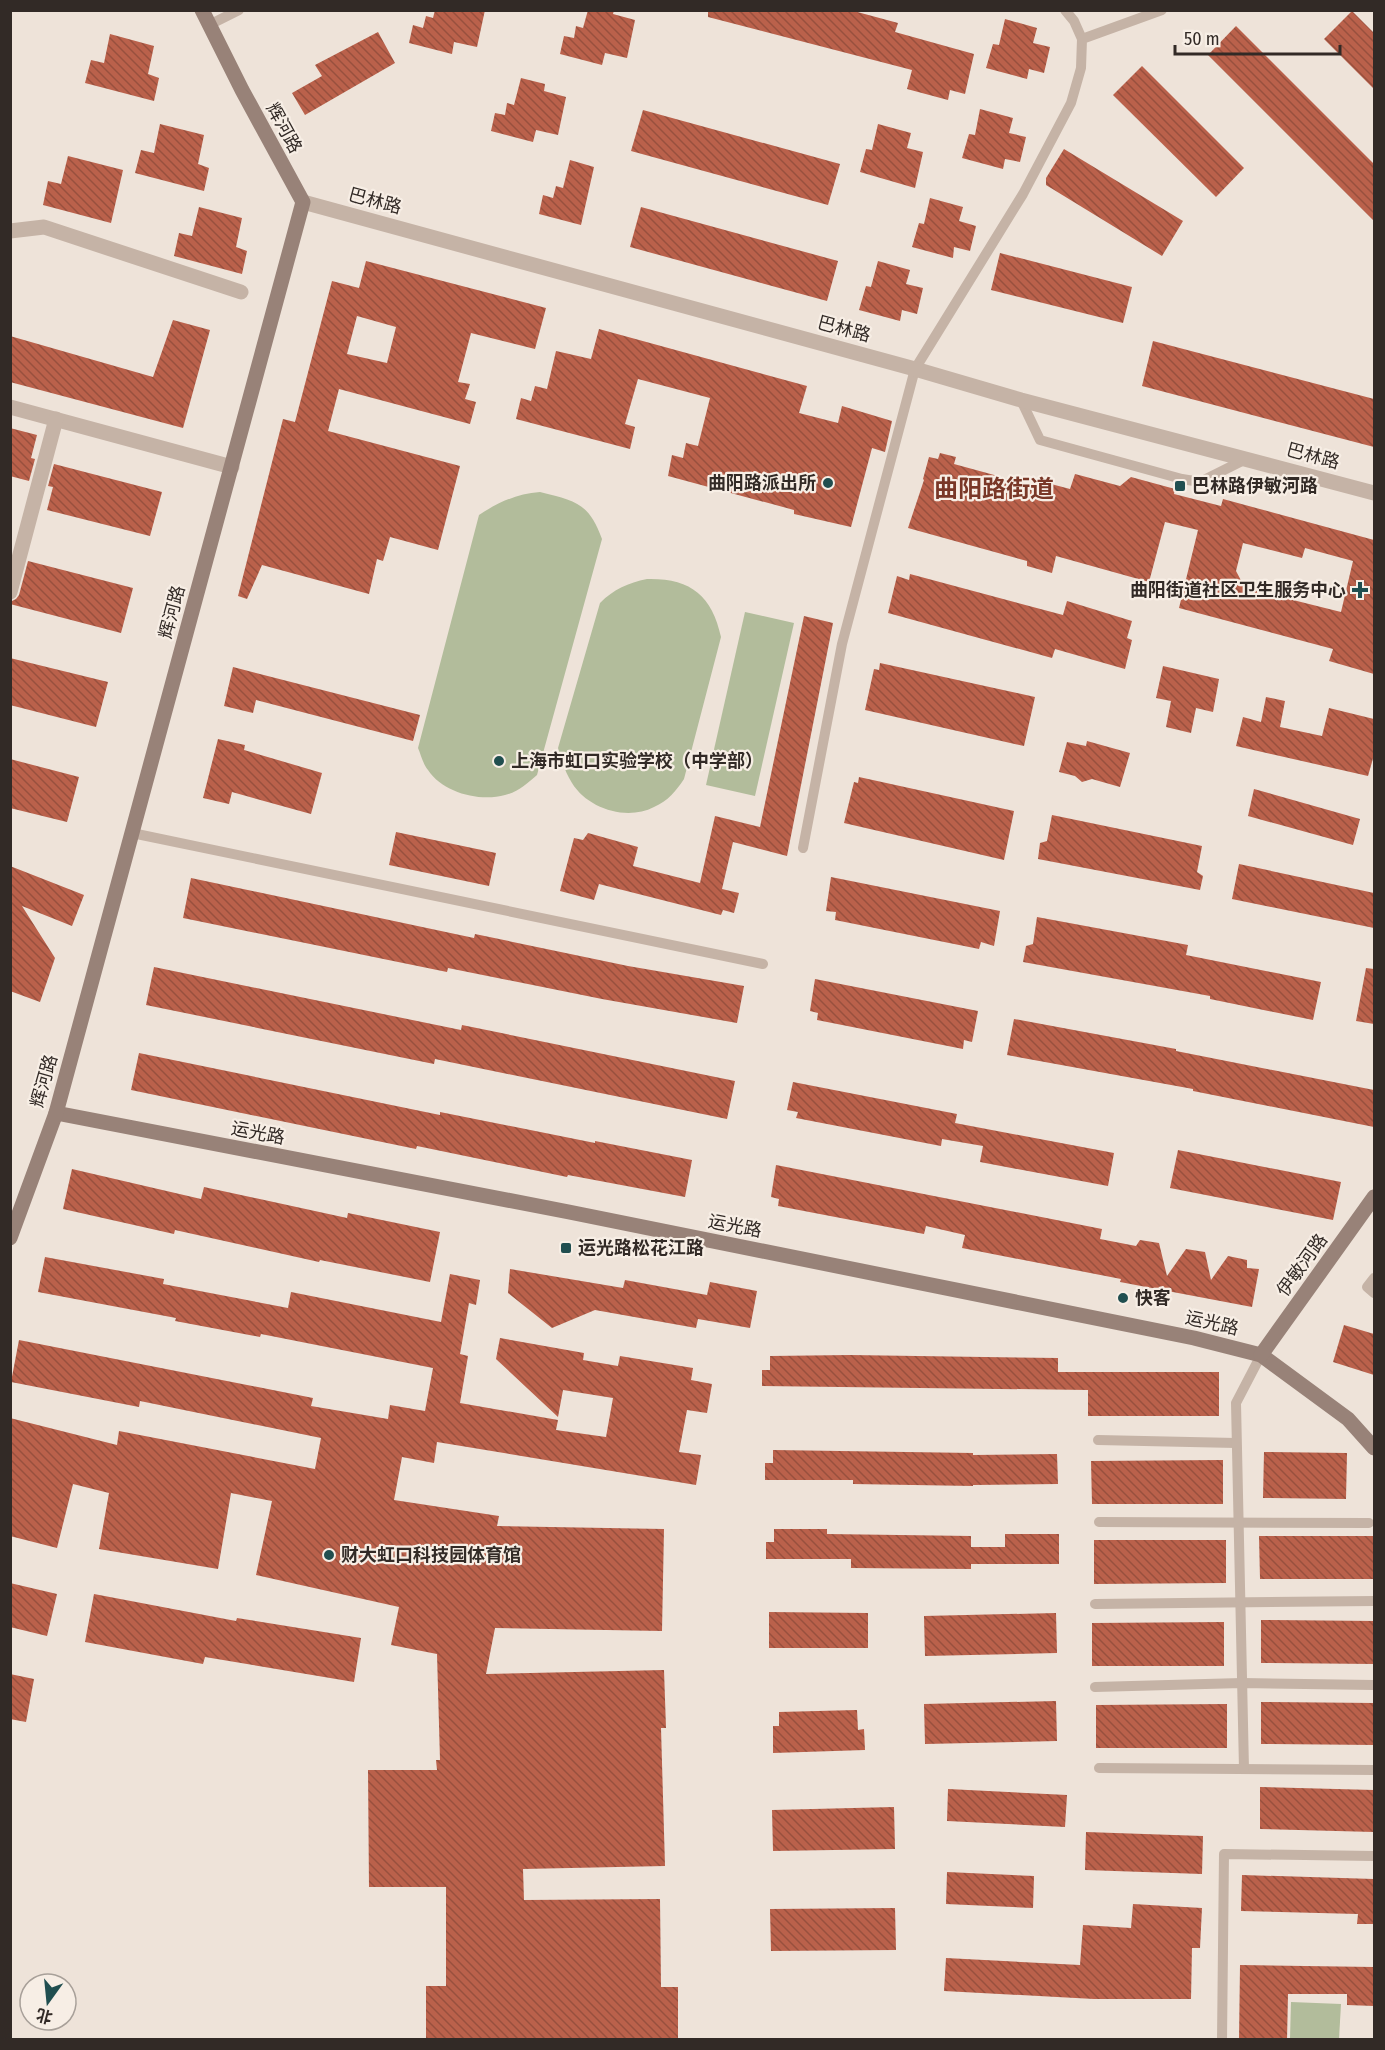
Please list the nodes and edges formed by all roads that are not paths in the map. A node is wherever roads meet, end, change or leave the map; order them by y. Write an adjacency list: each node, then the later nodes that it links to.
1 (238, 10): 4 (lane)
2 (1065, 10): 5 (lane)
3 (1162, 10): 5 (lane)
4 (206, 18): 6 (street, 辉河路)
5 (1082, 39): 9 (lane)
6 (303, 202): 9 (street, 巴林路); 14 (street, 辉河路)
7 (10, 231): 8 (street)
8 (241, 292)
9 (915, 369): 10 (street, 巴林路); 18 (lane)
10 (1021, 400): 13 (street, 巴林路); 13 (lane)
11 (10, 407): 12 (street)
12 (56, 419): 14 (street); 16 (street)
13 (1248, 458): 15 (street, 巴林路)
14 (232, 467): 17 (street, 辉河路)
15 (1374, 493)
16 (10, 592)
17 (132, 834): 19 (lane); 20 (street, 辉河路)
18 (803, 848)
19 (763, 964)
20 (56, 1113): 22 (street, 辉河路); 25 (street, 运光路)
21 (1374, 1197): 25 (street, 伊敏河路)
22 (10, 1238)
23 (1374, 1278): 24 (lane)
24 (1374, 1293)
25 (1261, 1355): 27 (lane); 28 (street, 运光路)
26 (1098, 1440): 27 (lane)
27 (1236, 1443): 30 (lane)
28 (1374, 1448)
29 (1099, 1522): 30 (lane)
30 (1238, 1522): 31 (lane); 33 (lane)
31 (1369, 1523)
32 (1374, 1601): 33 (lane)
33 (1240, 1602): 34 (lane); 35 (lane)
34 (1095, 1604)
35 (1242, 1683): 36 (lane); 37 (lane); 39 (lane)
36 (1374, 1685)
37 (1095, 1687)
38 (1099, 1768): 39 (lane)
39 (1244, 1769): 40 (lane)
40 (1374, 1770)
41 (1374, 1856): 42 (lane)
42 (1222, 2040)

